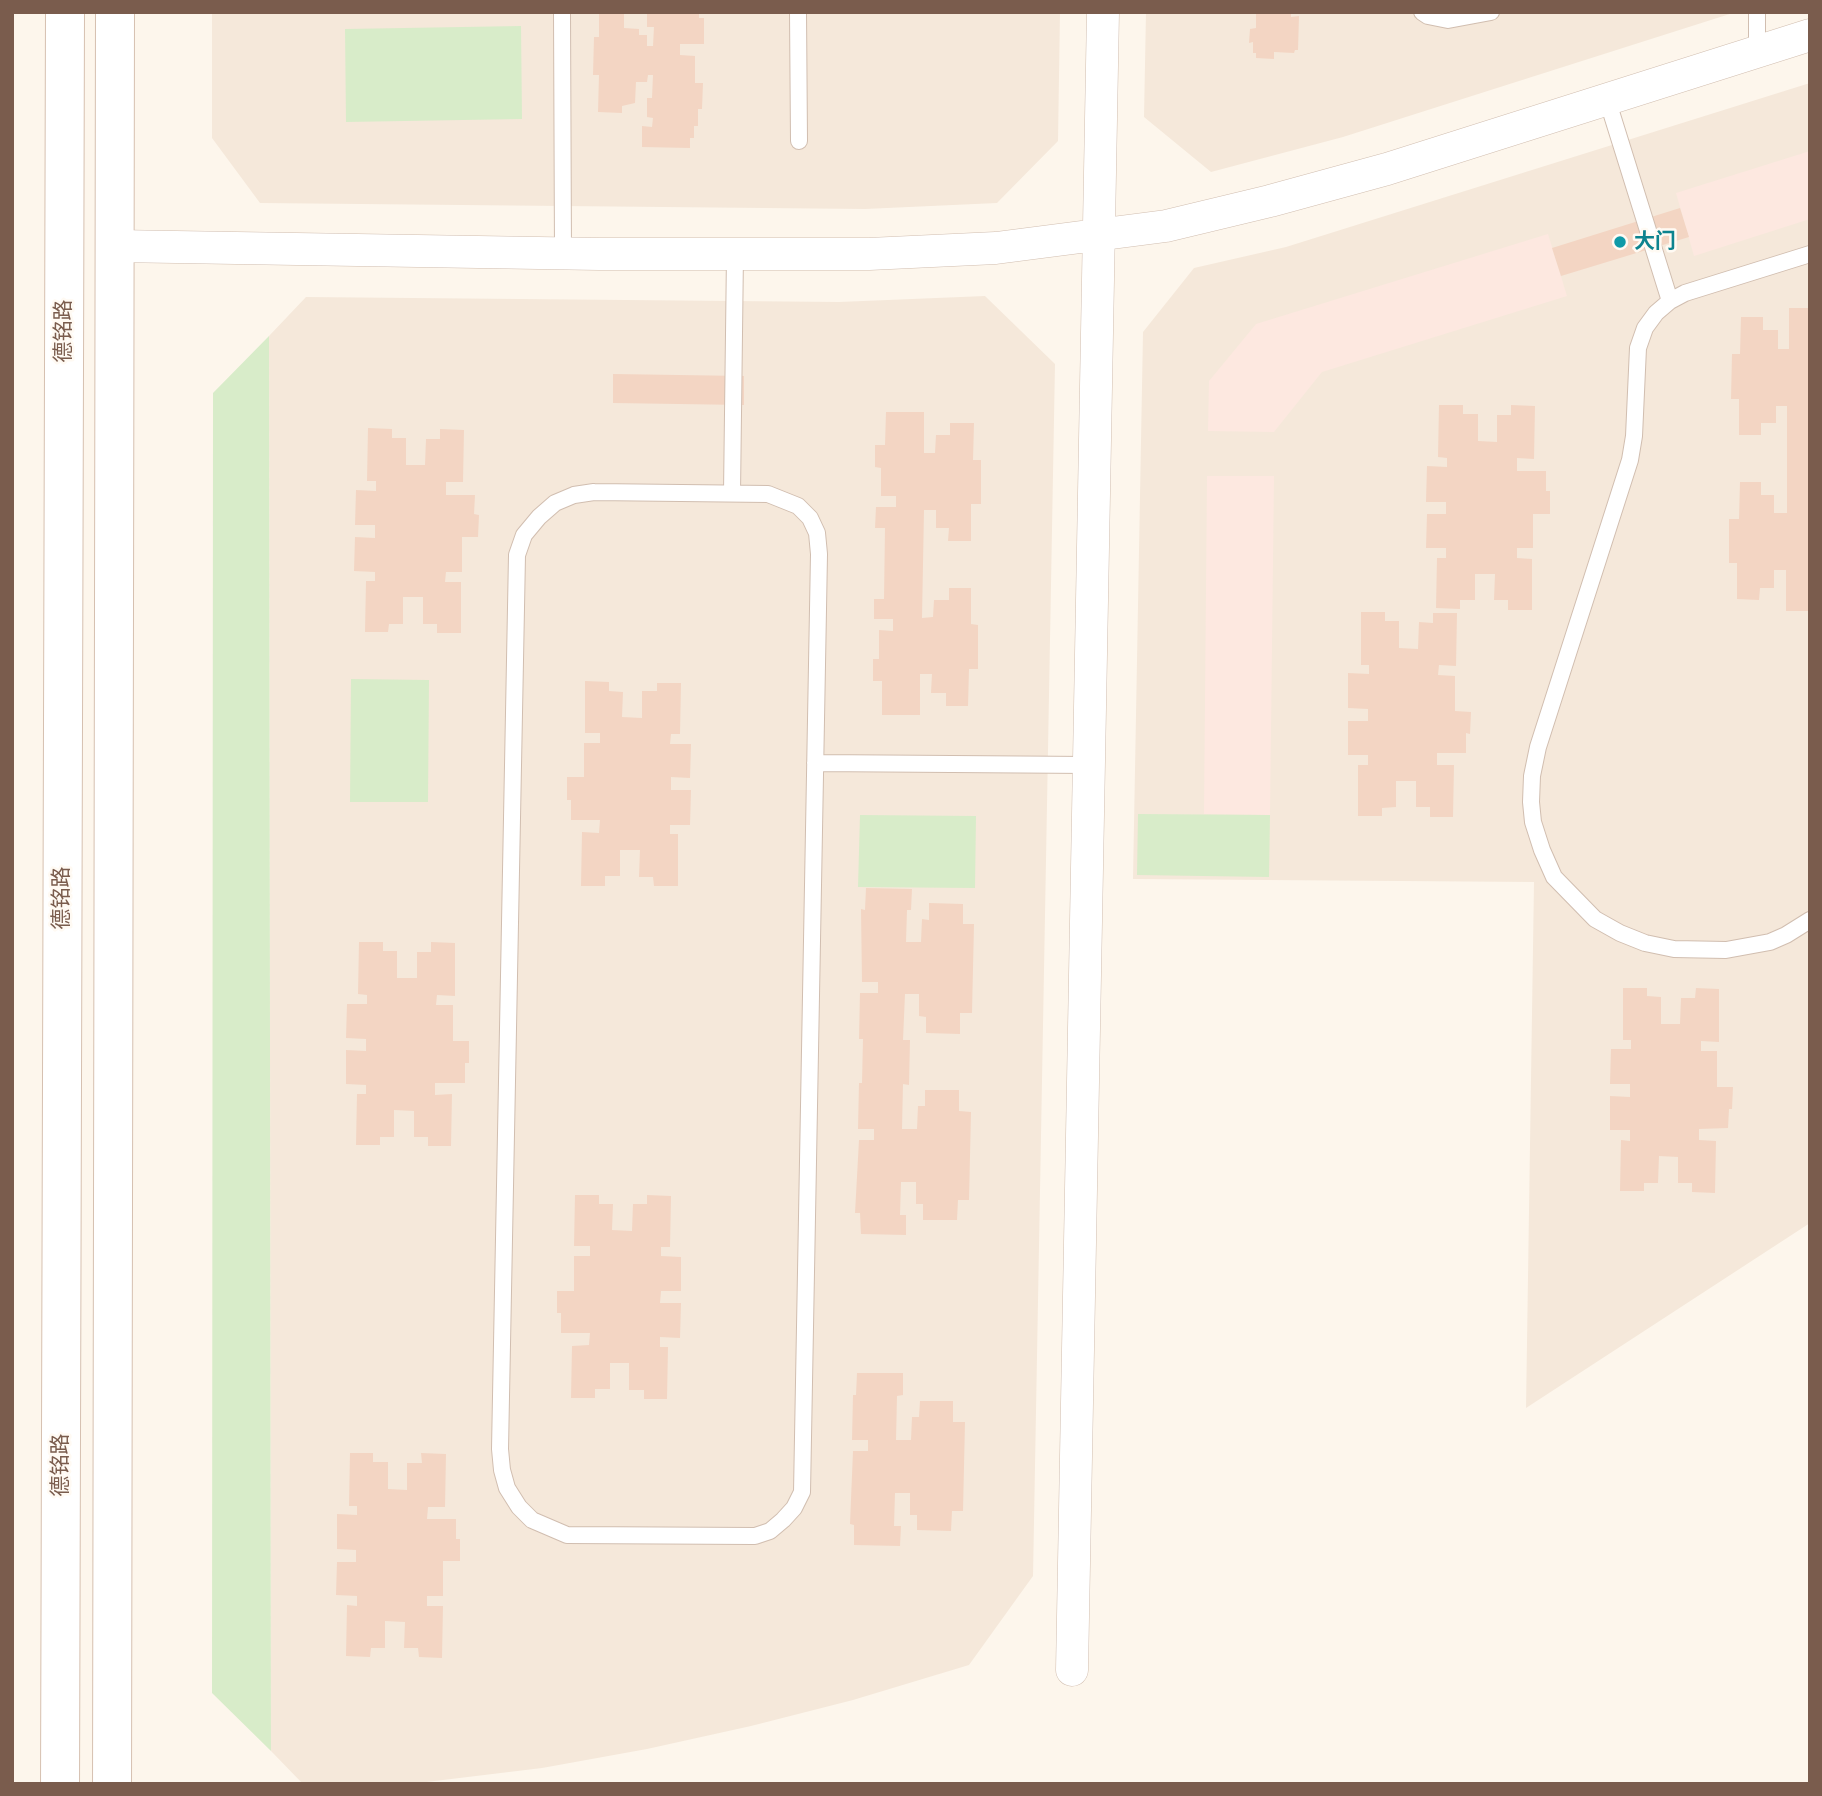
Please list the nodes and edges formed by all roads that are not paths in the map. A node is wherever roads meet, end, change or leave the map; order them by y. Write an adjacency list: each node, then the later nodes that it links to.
1 (65, 12): 24 (street, 德铭路)
2 (115, 12): 14 (street)
3 (562, 12): 15 (lane)
4 (799, 12): 12 (lane)
5 (1103, 12): 13 (street)
6 (1422, 12): 7 (lane)
7 (1491, 12)
8 (1757, 12): 10 (lane)
9 (1810, 36): 10 (street)
10 (1757, 52): 11 (street)
11 (1607, 99): 13 (street); 18 (lane)
12 (799, 141)
13 (1099, 235): 16 (street); 21 (street)
14 (115, 246): 15 (street); 25 (street)
15 (563, 253): 16 (street)
16 (735, 254): 19 (lane)
17 (1810, 254): 18 (lane)
18 (1670, 301): 22 (lane)
19 (732, 494): 20 (lane); 20 (lane)
20 (815, 763): 21 (lane)
21 (1089, 765): 23 (street)
22 (1810, 920)
23 (1072, 1670)
24 (60, 1784)
25 (112, 1784)

